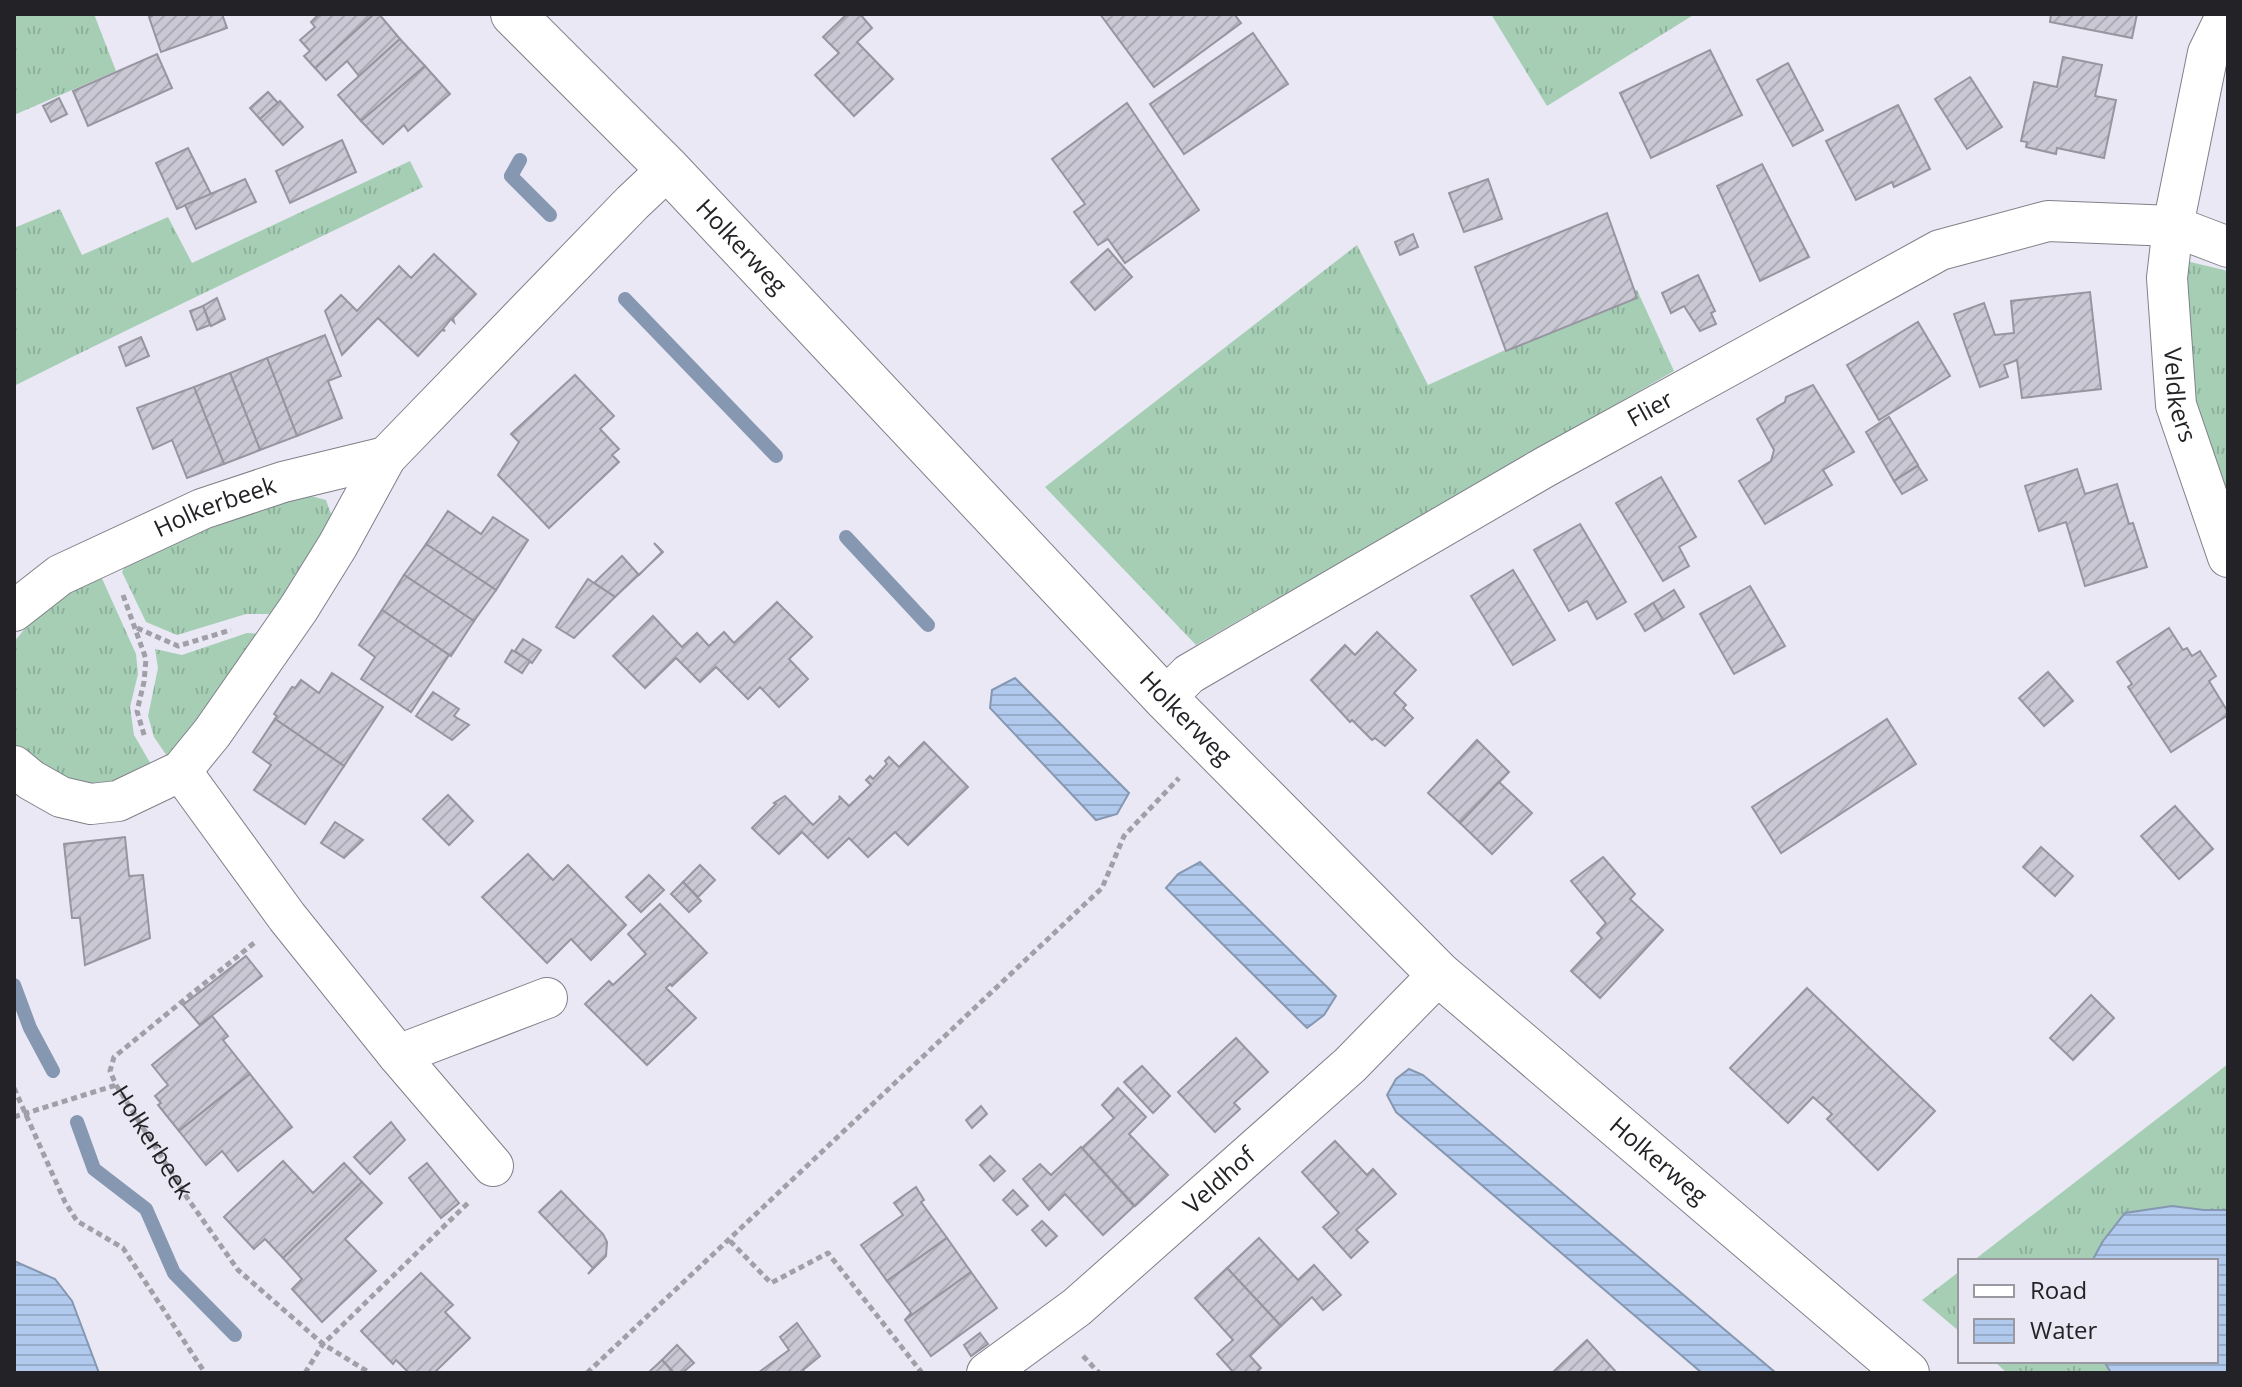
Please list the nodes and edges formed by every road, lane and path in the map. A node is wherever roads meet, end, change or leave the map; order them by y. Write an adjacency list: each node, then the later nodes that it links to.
1 (513, 14): 3 (street, Holkerweg)
2 (2227, 14): 4 (street, Veldkers)
3 (668, 169): 6 (street); 12 (street, Holkerweg)
4 (2173, 226): 5 (street); 8 (street, Veldkers); 12 (street, Flier)
5 (2228, 247)
6 (386, 457): 7 (street, Holkerbeek); 11 (street)
7 (105, 552): 9 (street, Holkerbeek); 10 (path)
8 (2228, 557)
9 (14, 611)
10 (137, 628): 11 (path); 15 (path)
11 (283, 632): 15 (street)
12 (1165, 698): 13 (street, Holkerweg)
13 (1213, 745): 17 (street, Holkerweg); 25 (path)
14 (14, 766): 15 (street)
15 (174, 774): 16 (street)
16 (287, 917): 19 (street); 20 (path, Holkerbeek)
17 (1439, 974): 32 (street, Veldhof); 33 (street, Holkerweg)
18 (547, 998): 19 (street)
19 (398, 1055): 24 (street)
20 (116, 1085): 22 (path); 26 (path, Holkerbeek)
21 (14, 1088): 22 (path)
22 (27, 1113): 23 (path); 27 (path)
23 (14, 1117)
24 (493, 1166): 26 (path)
25 (730, 1241): 30 (path); 31 (path)
26 (323, 1344): 28 (path); 29 (path, Holkerbeek)
27 (207, 1372)
28 (305, 1373)
29 (370, 1373)
30 (587, 1373)
31 (922, 1373)
32 (987, 1373)
33 (1907, 1373)

